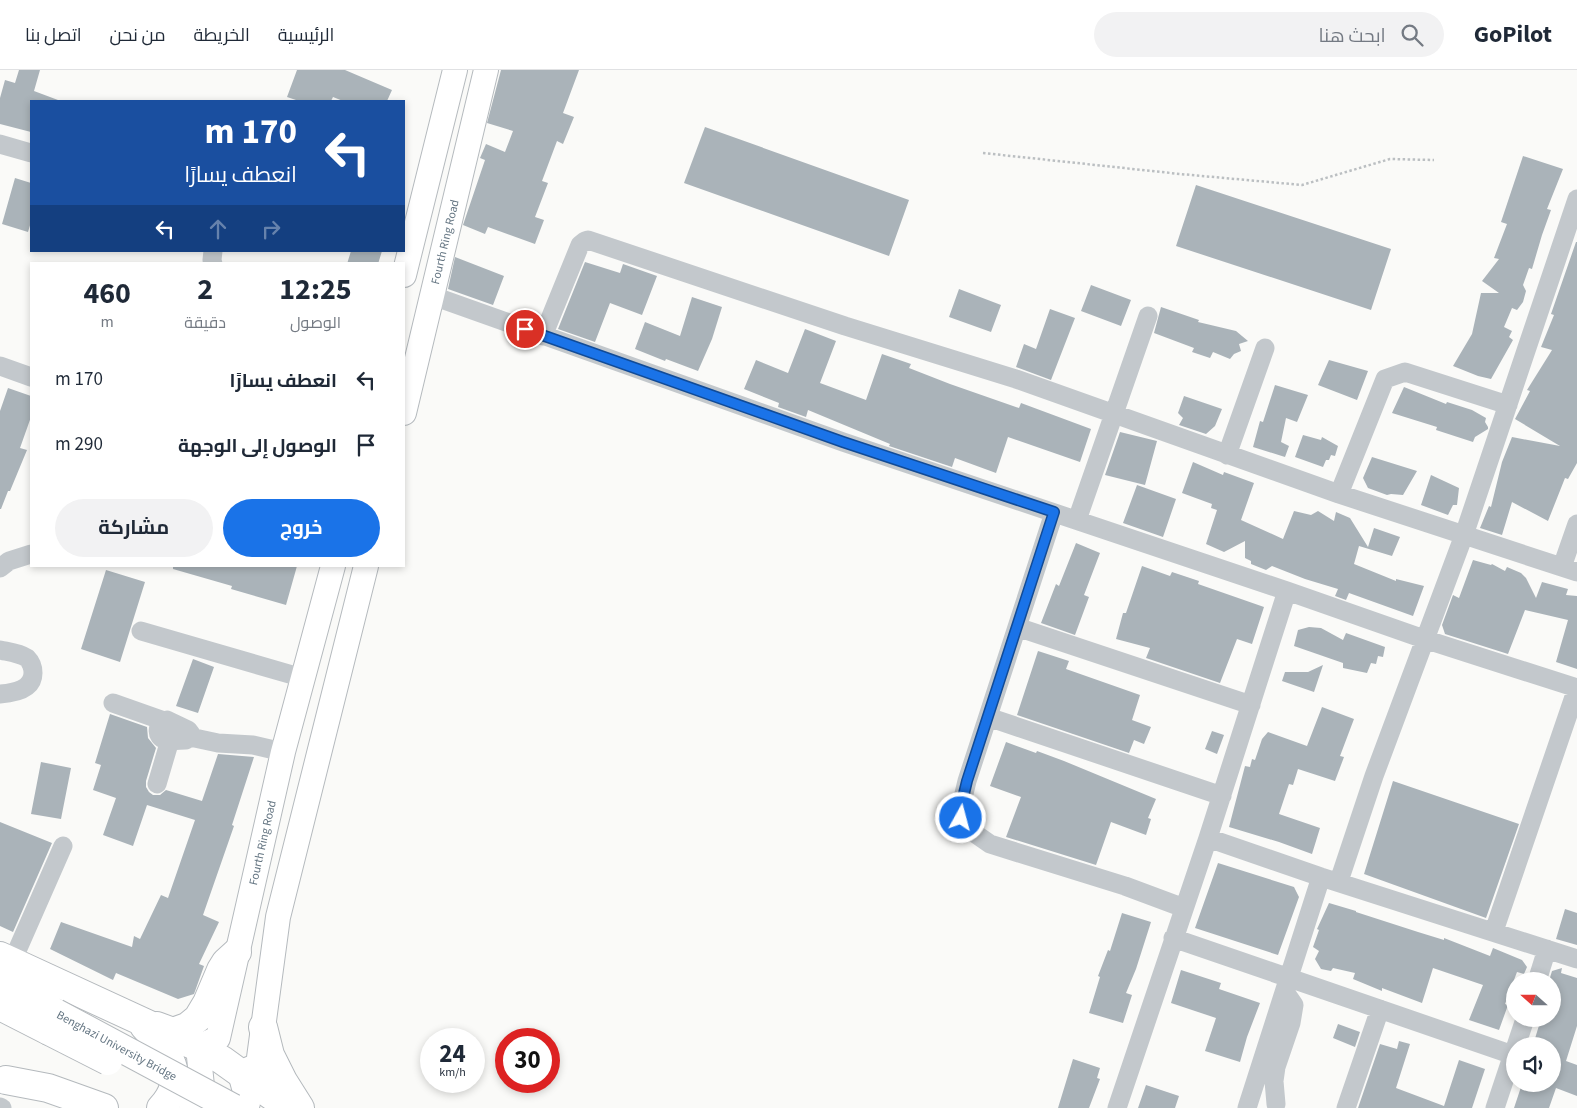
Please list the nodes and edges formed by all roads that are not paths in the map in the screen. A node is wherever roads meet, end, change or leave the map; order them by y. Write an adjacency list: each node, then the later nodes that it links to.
1 (455, 70): 6 (main road)
2 (486, 70): 7 (main road, Fourth Ring Road)
3 (0, 144): 4 (street)
4 (30, 153)
5 (1575, 212): 13 (street)
6 (405, 272)
7 (433, 296): 9 (street); 14 (main road, Fourth Ring Road)
8 (1148, 316): 15 (street)
9 (543, 336): 15 (street); 18 (street)
10 (1265, 348): 16 (street)
11 (0, 366): 12 (street)
12 (30, 376)
13 (1508, 405): 17 (street); 21 (street)
14 (405, 409)
15 (1113, 414): 16 (street); 19 (street)
16 (1226, 455): 17 (street)
17 (1339, 494): 21 (street)
18 (1054, 512): 19 (street); 28 (street)
19 (1077, 520): 27 (street)
20 (1577, 524): 26 (street)
21 (1464, 535): 26 (street); 30 (street)
22 (30, 554): 25 (street)
23 (333, 567): 32 (main road, Fourth Ring Road)
24 (366, 567): 48 (main road)
25 (0, 568)
26 (1570, 570)
27 (1287, 591): 30 (street); 35 (street)
28 (1017, 627): 35 (street); 36 (street)
29 (140, 631): 32 (street)
30 (1424, 639): 45 (street); 49 (street)
31 (0, 650): 33 (street)
32 (303, 678): 40 (main road, Fourth Ring Road)
33 (0, 694)
34 (112, 703): 37 (street)
35 (1251, 705): 42 (street)
36 (988, 718): 42 (street); 46 (street)
37 (164, 721): 38 (street); 39 (street)
38 (190, 737): 39 (street); 40 (street)
39 (170, 740): 41 (street)
40 (283, 752): 47 (main road, Fourth Ring Road)
41 (157, 784)
42 (1222, 796): 43 (street)
43 (1208, 838): 45 (street); 46 (street)
44 (63, 846): 54 (street)
45 (1330, 879): 49 (street); 56 (street)
46 (1184, 908): 50 (street)
47 (246, 909): 48 (main road); 52 (main road, Fourth Ring Road)
48 (278, 918): 61 (main road)
49 (1494, 931): 51 (street)
50 (1173, 938): 56 (street); 77 (street)
51 (1547, 949): 53 (street); 55 (street)
52 (237, 952): 59 (highway); 62 (main road, Fourth Ring Road)
53 (1577, 959)
54 (4, 967): 59 (highway); 60 (highway, Benghazi University Bridge)
55 (1540, 972)
56 (1287, 985): 58 (street); 67 (street); 68 (street)
57 (0, 1006): 60 (highway, Benghazi University Bridge)
58 (1380, 1009): 63 (street); 78 (street)
59 (139, 1020): 62 (highway); 71 (highway)
60 (52, 1022): 72 (highway, Benghazi University Bridge, bridge); 73 (highway, Benghazi University Bridge, bridge)
61 (263, 1027): 64 (main road); 76 (highway)
62 (198, 1047): 64 (highway); 72 (main road)
63 (1506, 1048)
64 (240, 1073): 74 (main road); 75 (highway)
65 (1506, 1074): 79 (street)
66 (3, 1078): 69 (highway); 70 (highway)
67 (1249, 1102): 68 (street)
68 (1281, 1106)
69 (60, 1108)
70 (104, 1108)
71 (161, 1108)
72 (193, 1108)
73 (233, 1108)
74 (246, 1108)
75 (289, 1108)
76 (300, 1108)
77 (1117, 1108)
78 (1346, 1108)
79 (1495, 1108)

